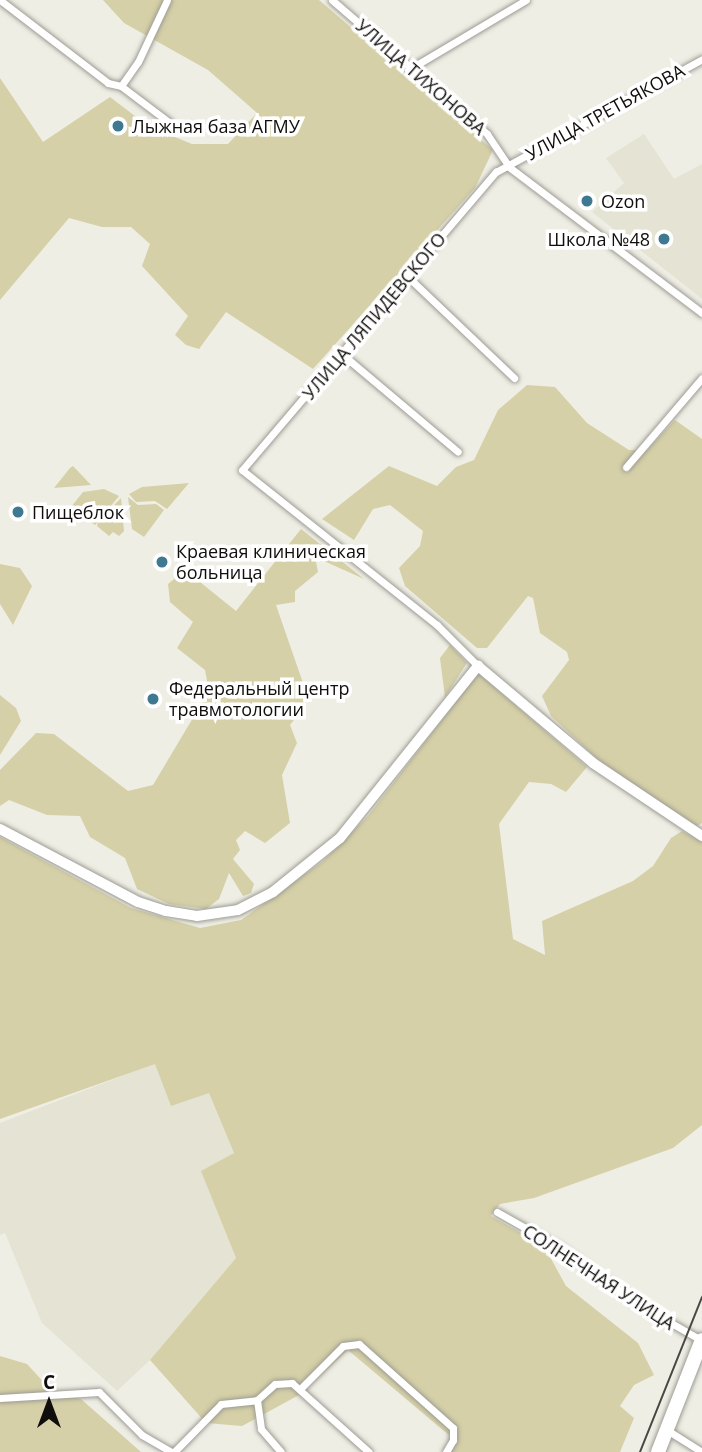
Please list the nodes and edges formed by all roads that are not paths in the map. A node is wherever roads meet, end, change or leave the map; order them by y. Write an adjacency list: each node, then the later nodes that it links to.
1 (0, 0): 9 (street)
2 (167, 0): 9 (street)
3 (332, 0): 6 (street, УЛИЦА ТИХОНОВА)
4 (348, 0): 6 (street)
5 (526, 0): 8 (street)
6 (341, 8): 8 (street, УЛИЦА ТИХОНОВА)
7 (702, 59): 11 (street, УЛИЦА ТРЕТЬЯКОВА)
8 (408, 70): 11 (street, УЛИЦА ТИХОНОВА)
9 (121, 86): 10 (street)
10 (170, 123)
11 (509, 167): 12 (street, УЛИЦА ЛЯПИДЕВСКОГО); 13 (street, УЛИЦА ТИХОНОВА)
12 (407, 276): 14 (street, УЛИЦА ЛЯПИДЕВСКОГО); 15 (street)
13 (702, 313)
14 (343, 355): 17 (street); 19 (street, УЛИЦА ЛЯПИДЕВСКОГО)
15 (514, 378)
16 (702, 378): 18 (street)
17 (458, 452)
18 (626, 467)
19 (478, 666): 20 (street); 21 (street)
20 (0, 829)
21 (702, 836)
22 (497, 1212): 23 (street, СОЛНЕЧНАЯ УЛИЦА)
23 (702, 1340): 27 (highway)
24 (301, 1388): 26 (street); 30 (street); 31 (street)
25 (0, 1398): 28 (street)
26 (257, 1399): 28 (street); 29 (street)
27 (667, 1430): 32 (highway); 33 (street)
28 (172, 1452)
29 (281, 1452)
30 (369, 1452)
31 (446, 1452)
32 (658, 1452)
33 (702, 1452)

